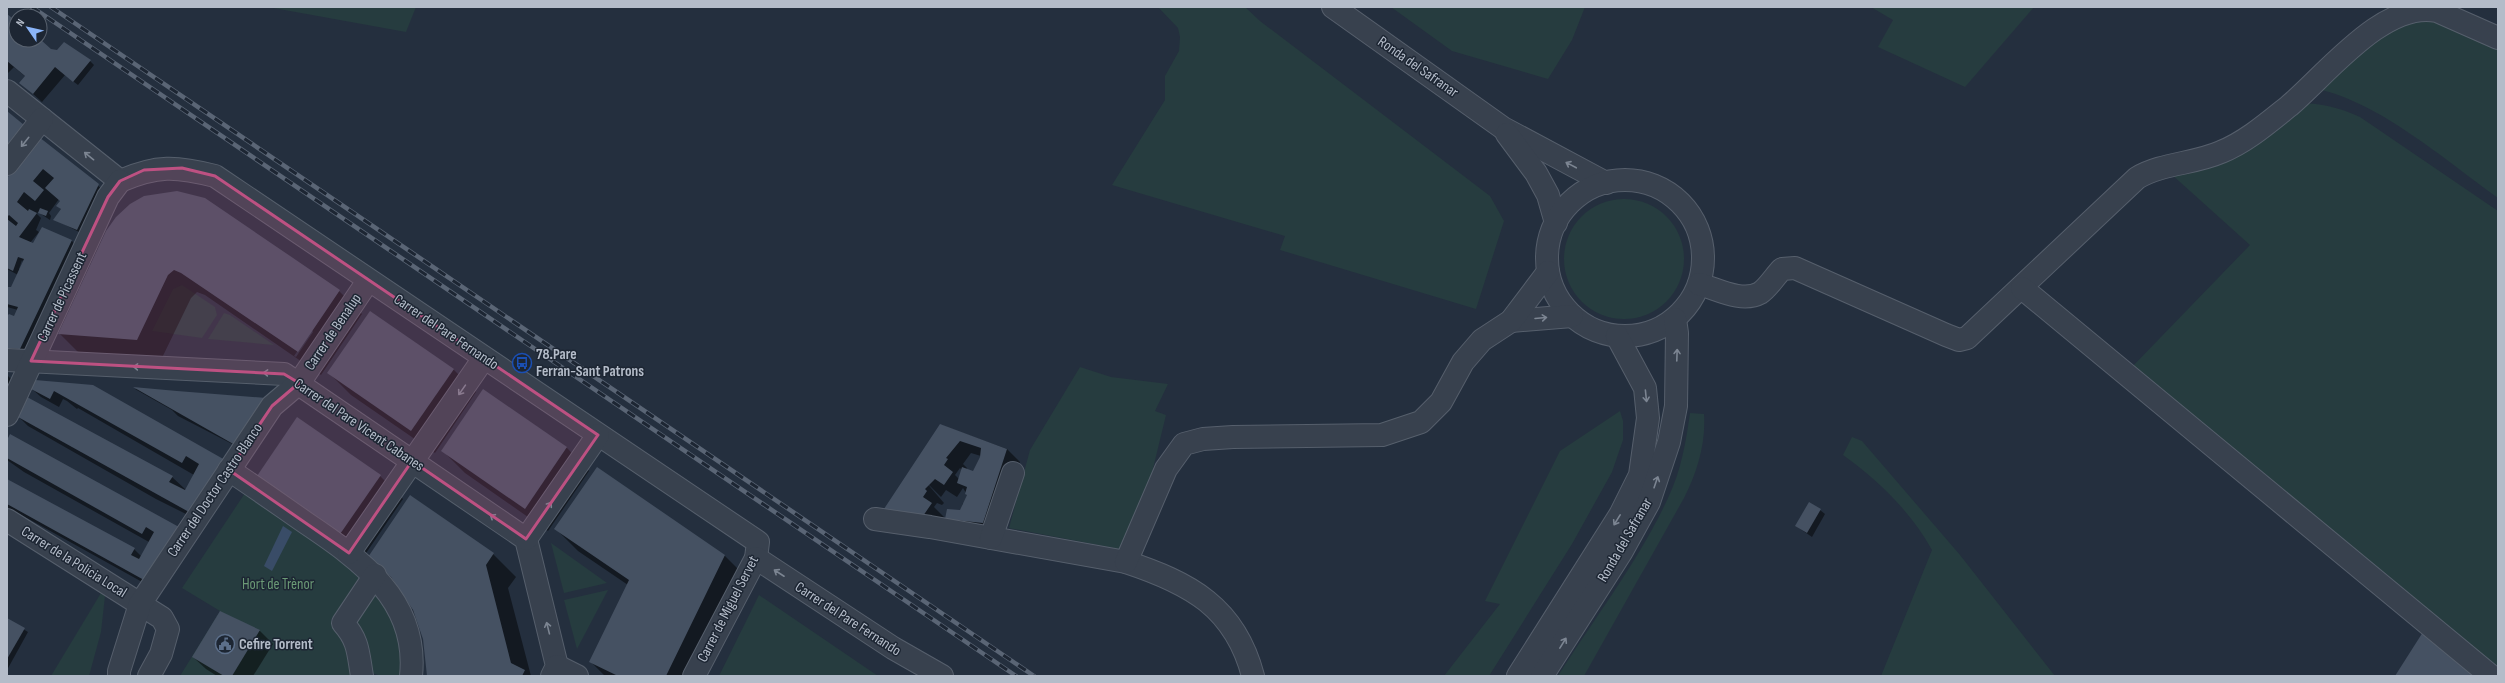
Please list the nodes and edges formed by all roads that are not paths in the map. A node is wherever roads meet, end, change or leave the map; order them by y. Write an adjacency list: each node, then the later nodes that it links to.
1 (1333, 7): 5 (street, Ronda del Safranar)
2 (2498, 38): 13 (street)
3 (7, 91): 4 (street)
4 (42, 119): 6 (street, one-way to 6); 7 (street, one-way to 4)
5 (1503, 128): 8 (street, Ronda del Safranar, one-way to 5); 9 (street, Ronda del Safranar)
6 (7, 164)
7 (120, 181): 11 (street, Carrer del Pare Fernando); 20 (street, Carrer de Picassent)
8 (1606, 183): 9 (street); 12 (street)
9 (1556, 223): 10 (street)
10 (1548, 272): 14 (street); 16 (street)
11 (368, 281): 18 (street, Carrer del Pare Fernando); 21 (street, Carrer de Benalup)
12 (1699, 284): 13 (street); 15 (street)
13 (2022, 288): 47 (street)
14 (1572, 316): 16 (street, one-way to 14); 17 (street)
15 (1675, 318): 17 (street); 46 (street, Ronda del Safranar, one-way to 15)
16 (1511, 321): 33 (street)
17 (1617, 336): 45 (street, Ronda del Safranar, one-way to 45)
18 (484, 358): 23 (street, Carrer del Pare Fernando); 24 (street, one-way to 24)
19 (7, 360): 20 (street, Carrer del Pare Vicent Cabanes)
20 (31, 361): 21 (street, Carrer del Pare Vicent Cabanes, one-way to 20); 22 (street, Carrer de Picassent)
21 (299, 383): 24 (street, Carrer del Pare Vicent Cabanes); 25 (street, Carrer del Doctor Castro Blanco)
22 (7, 415)
23 (598, 435): 29 (street, one-way to 23); 31 (street, Carrer del Pare Fernando)
24 (412, 461): 29 (street, Carrer del Pare Vicent Cabanes, one-way to 24); 32 (street)
25 (229, 470): 32 (street); 35 (street, Carrer del Doctor Castro Blanco)
26 (1013, 472): 30 (street)
27 (7, 520): 35 (street, Carrer de la Policia Local)
28 (875, 520): 30 (street)
29 (526, 538): 36 (street, one-way to 29)
30 (991, 538): 33 (street)
31 (757, 550): 42 (street, Carrer de Miguel Servet); 43 (street, Carrer del Pare Fernando, one-way to 31)
32 (349, 553): 34 (street)
33 (1126, 562): 44 (street)
34 (375, 575): 39 (street); 40 (street)
35 (140, 604): 37 (street, Carrer de la Policia Local); 38 (street, Carrer de la Policia Local)
36 (555, 671): 41 (street)
37 (120, 676)
38 (149, 676)
39 (362, 676)
40 (411, 676)
41 (577, 676)
42 (694, 676)
43 (942, 676)
44 (1253, 676)
45 (1518, 676)
46 (1542, 676)
47 (2491, 676)

